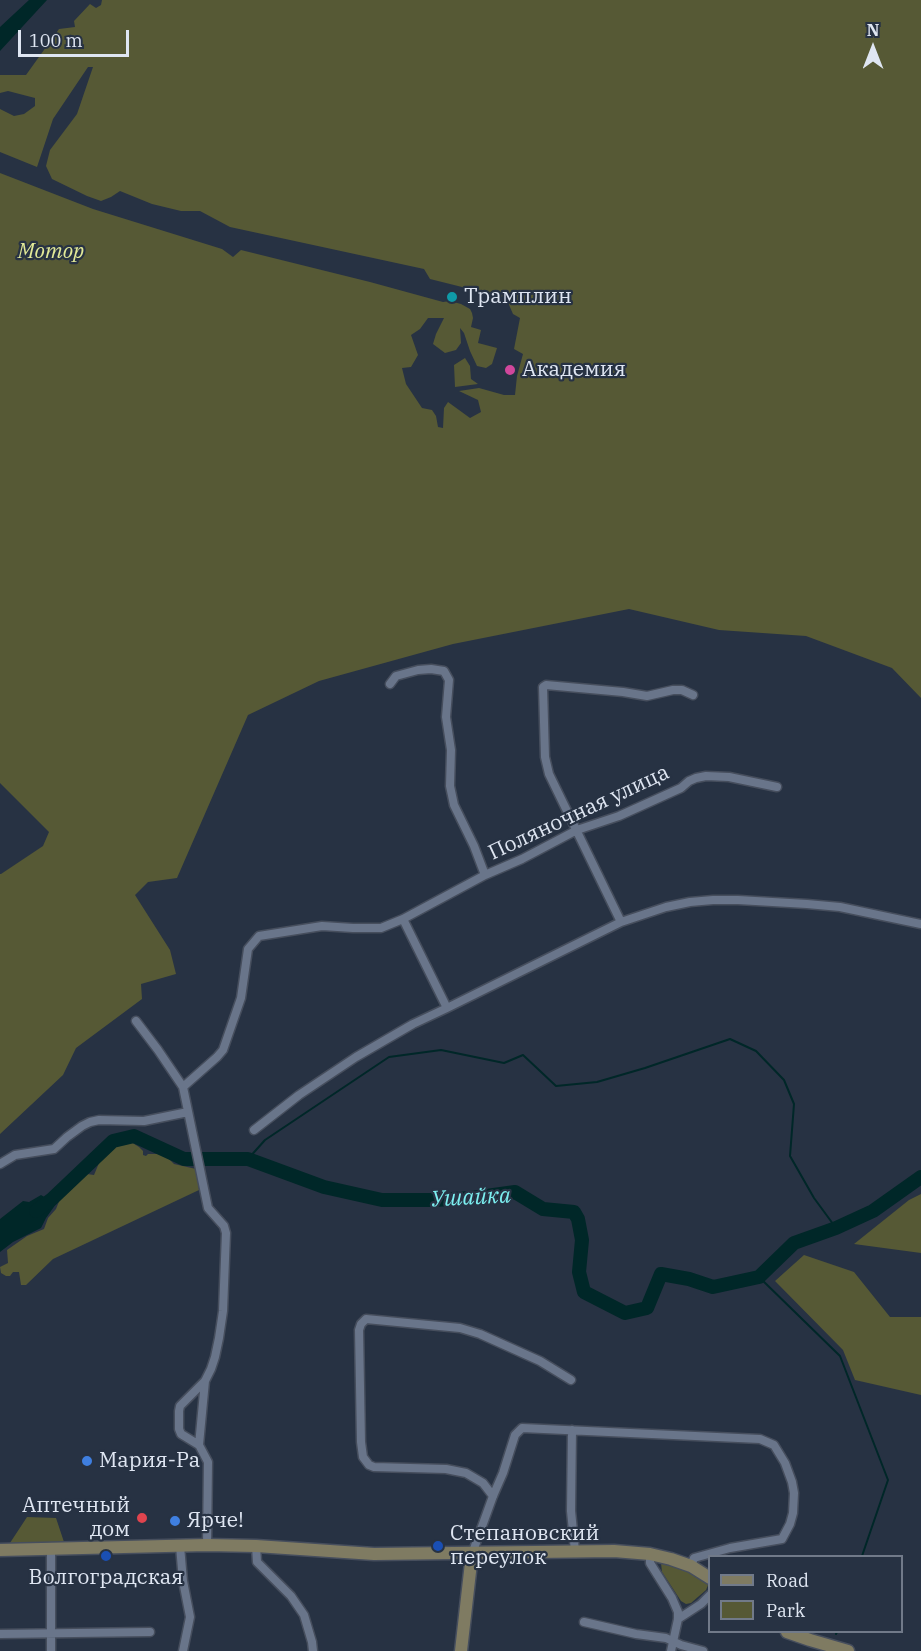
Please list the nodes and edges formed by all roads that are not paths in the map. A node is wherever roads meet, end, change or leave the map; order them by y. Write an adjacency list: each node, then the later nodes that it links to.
1 (390, 684): 5 (street)
2 (693, 695): 4 (street)
3 (777, 787): 4 (street, Поляночная улица)
4 (577, 830): 5 (street, Поляночная улица); 7 (street)
5 (485, 875): 6 (street, Поляночная улица)
6 (403, 919): 9 (street); 11 (street, Поляночная улица)
7 (621, 922): 8 (street); 9 (street)
8 (921, 924)
9 (447, 1008): 13 (street)
10 (136, 1021): 11 (street)
11 (183, 1087): 12 (street)
12 (188, 1112): 14 (street); 15 (street)
13 (254, 1130)
14 (0, 1164)
15 (205, 1380): 18 (street); 18 (street)
16 (571, 1380): 19 (street)
17 (572, 1430): 19 (street); 25 (street); 28 (street)
18 (199, 1446): 20 (street)
19 (492, 1496): 26 (street)
20 (207, 1545): 21 (street); 22 (street)
21 (180, 1546): 24 (street); 39 (street)
22 (256, 1546): 26 (street); 40 (street)
23 (0, 1550): 24 (street)
24 (51, 1550): 34 (street)
25 (575, 1551): 26 (street); 27 (street)
26 (472, 1554): 41 (street)
27 (650, 1554): 28 (street); 31 (street)
28 (691, 1566): 29 (street)
29 (708, 1577)
30 (708, 1597): 31 (street)
31 (678, 1619): 37 (street)
32 (584, 1622): 37 (street)
33 (150, 1632): 34 (street)
34 (51, 1633): 36 (street); 38 (street)
35 (790, 1633): 44 (street)
36 (0, 1634)
37 (674, 1641): 42 (street); 43 (street)
38 (51, 1651)
39 (183, 1651)
40 (313, 1651)
41 (461, 1651)
42 (671, 1651)
43 (703, 1651)
44 (848, 1651)

